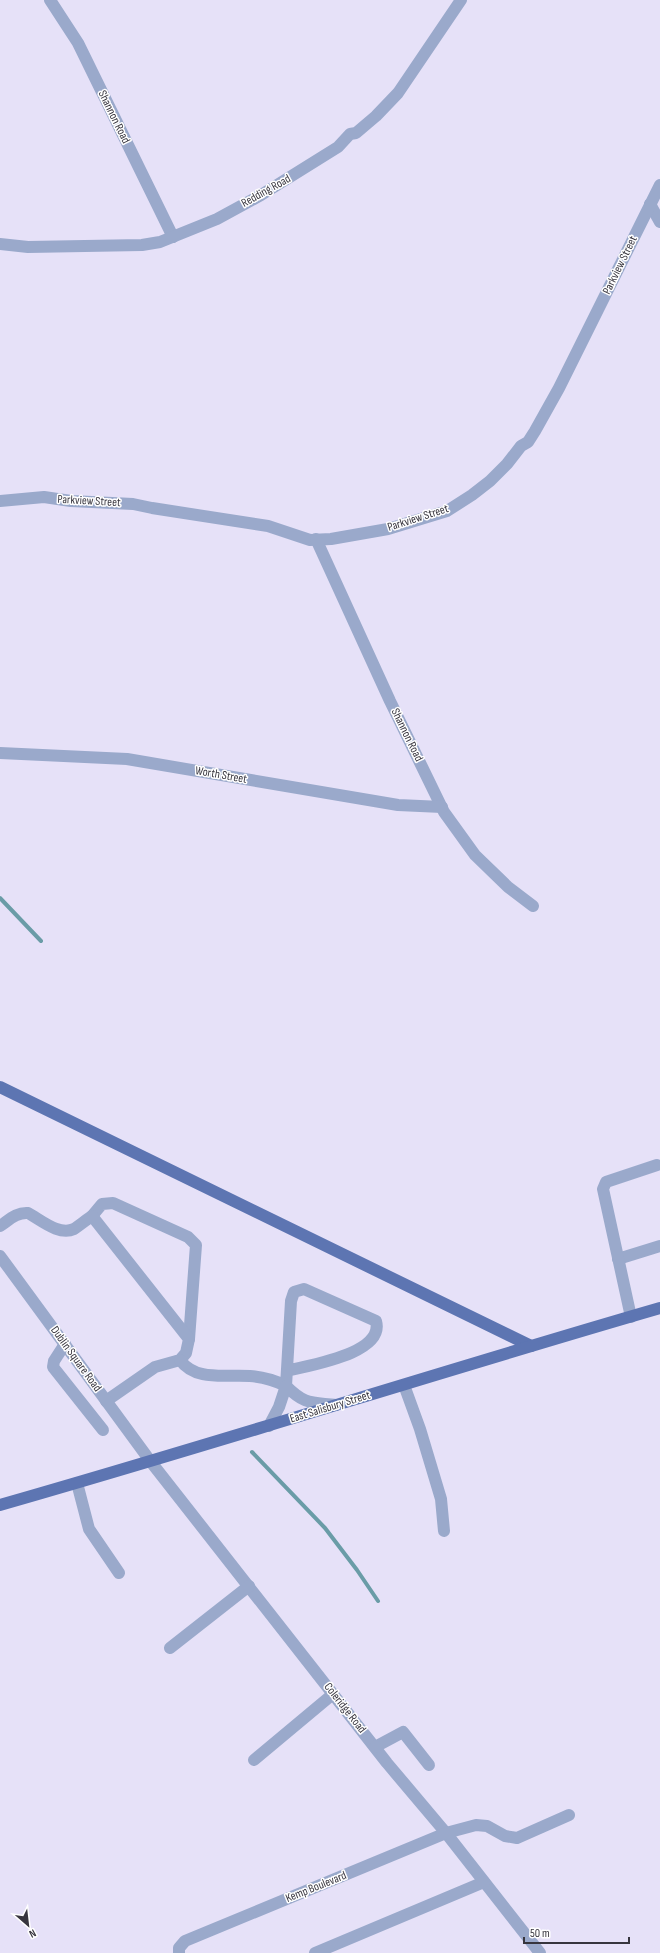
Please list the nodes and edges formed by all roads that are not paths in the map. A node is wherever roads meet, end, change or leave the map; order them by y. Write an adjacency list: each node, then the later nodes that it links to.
1 (50, 0): 6 (street, Shannon Road)
2 (461, 0): 6 (street, Redding Road)
3 (660, 186): 4 (street, Parkview Street)
4 (650, 204): 5 (street); 9 (street, Parkview Street)
5 (660, 222)
6 (173, 237): 7 (street, Redding Road)
7 (0, 244)
8 (0, 501): 9 (street, Parkview Street)
9 (316, 540): 11 (street, Shannon Road)
10 (0, 753): 11 (street, Worth Street)
11 (442, 807): 12 (street, Shannon Road)
12 (533, 906)
13 (0, 1087): 24 (main road)
14 (657, 1164): 19 (street)
15 (92, 1216): 16 (street); 22 (street); 22 (street)
16 (0, 1226)
17 (660, 1246): 19 (street)
18 (0, 1256): 23 (street, Dublin Square Road)
19 (618, 1259): 21 (street)
20 (660, 1308): 21 (main road, East Salisbury Street)
21 (631, 1317): 24 (main road, East Salisbury Street)
22 (189, 1339): 25 (street)
23 (65, 1344): 29 (street, Dublin Square Road); 32 (street)
24 (531, 1346): 27 (main road, East Salisbury Street)
25 (180, 1360): 28 (street); 29 (street)
26 (287, 1371): 26 (street); 28 (street)
27 (404, 1385): 30 (main road, East Salisbury Street); 36 (street)
28 (286, 1386): 30 (street); 31 (street)
29 (106, 1400): 33 (street, Dublin Square Road)
30 (336, 1405): 31 (main road, East Salisbury Street)
31 (268, 1426): 33 (main road, East Salisbury Street)
32 (103, 1430)
33 (151, 1462): 34 (main road, East Salisbury Street); 38 (street, Coleridge Road)
34 (77, 1483): 35 (main road, East Salisbury Street); 37 (street)
35 (0, 1505)
36 (444, 1531)
37 (119, 1573)
38 (249, 1586): 39 (street); 40 (street, Coleridge Road)
39 (170, 1648)
40 (333, 1694): 41 (street, Coleridge Road); 42 (street)
41 (375, 1747): 43 (street); 45 (street, Coleridge Road)
42 (254, 1760)
43 (429, 1765)
44 (569, 1816): 45 (street, Kemp Boulevard)
45 (446, 1833): 46 (street, Coleridge Road); 47 (street, Kemp Boulevard)
46 (484, 1882): 48 (street); 49 (street, Coleridge Road)
47 (179, 1953)
48 (315, 1953)
49 (540, 1953)

